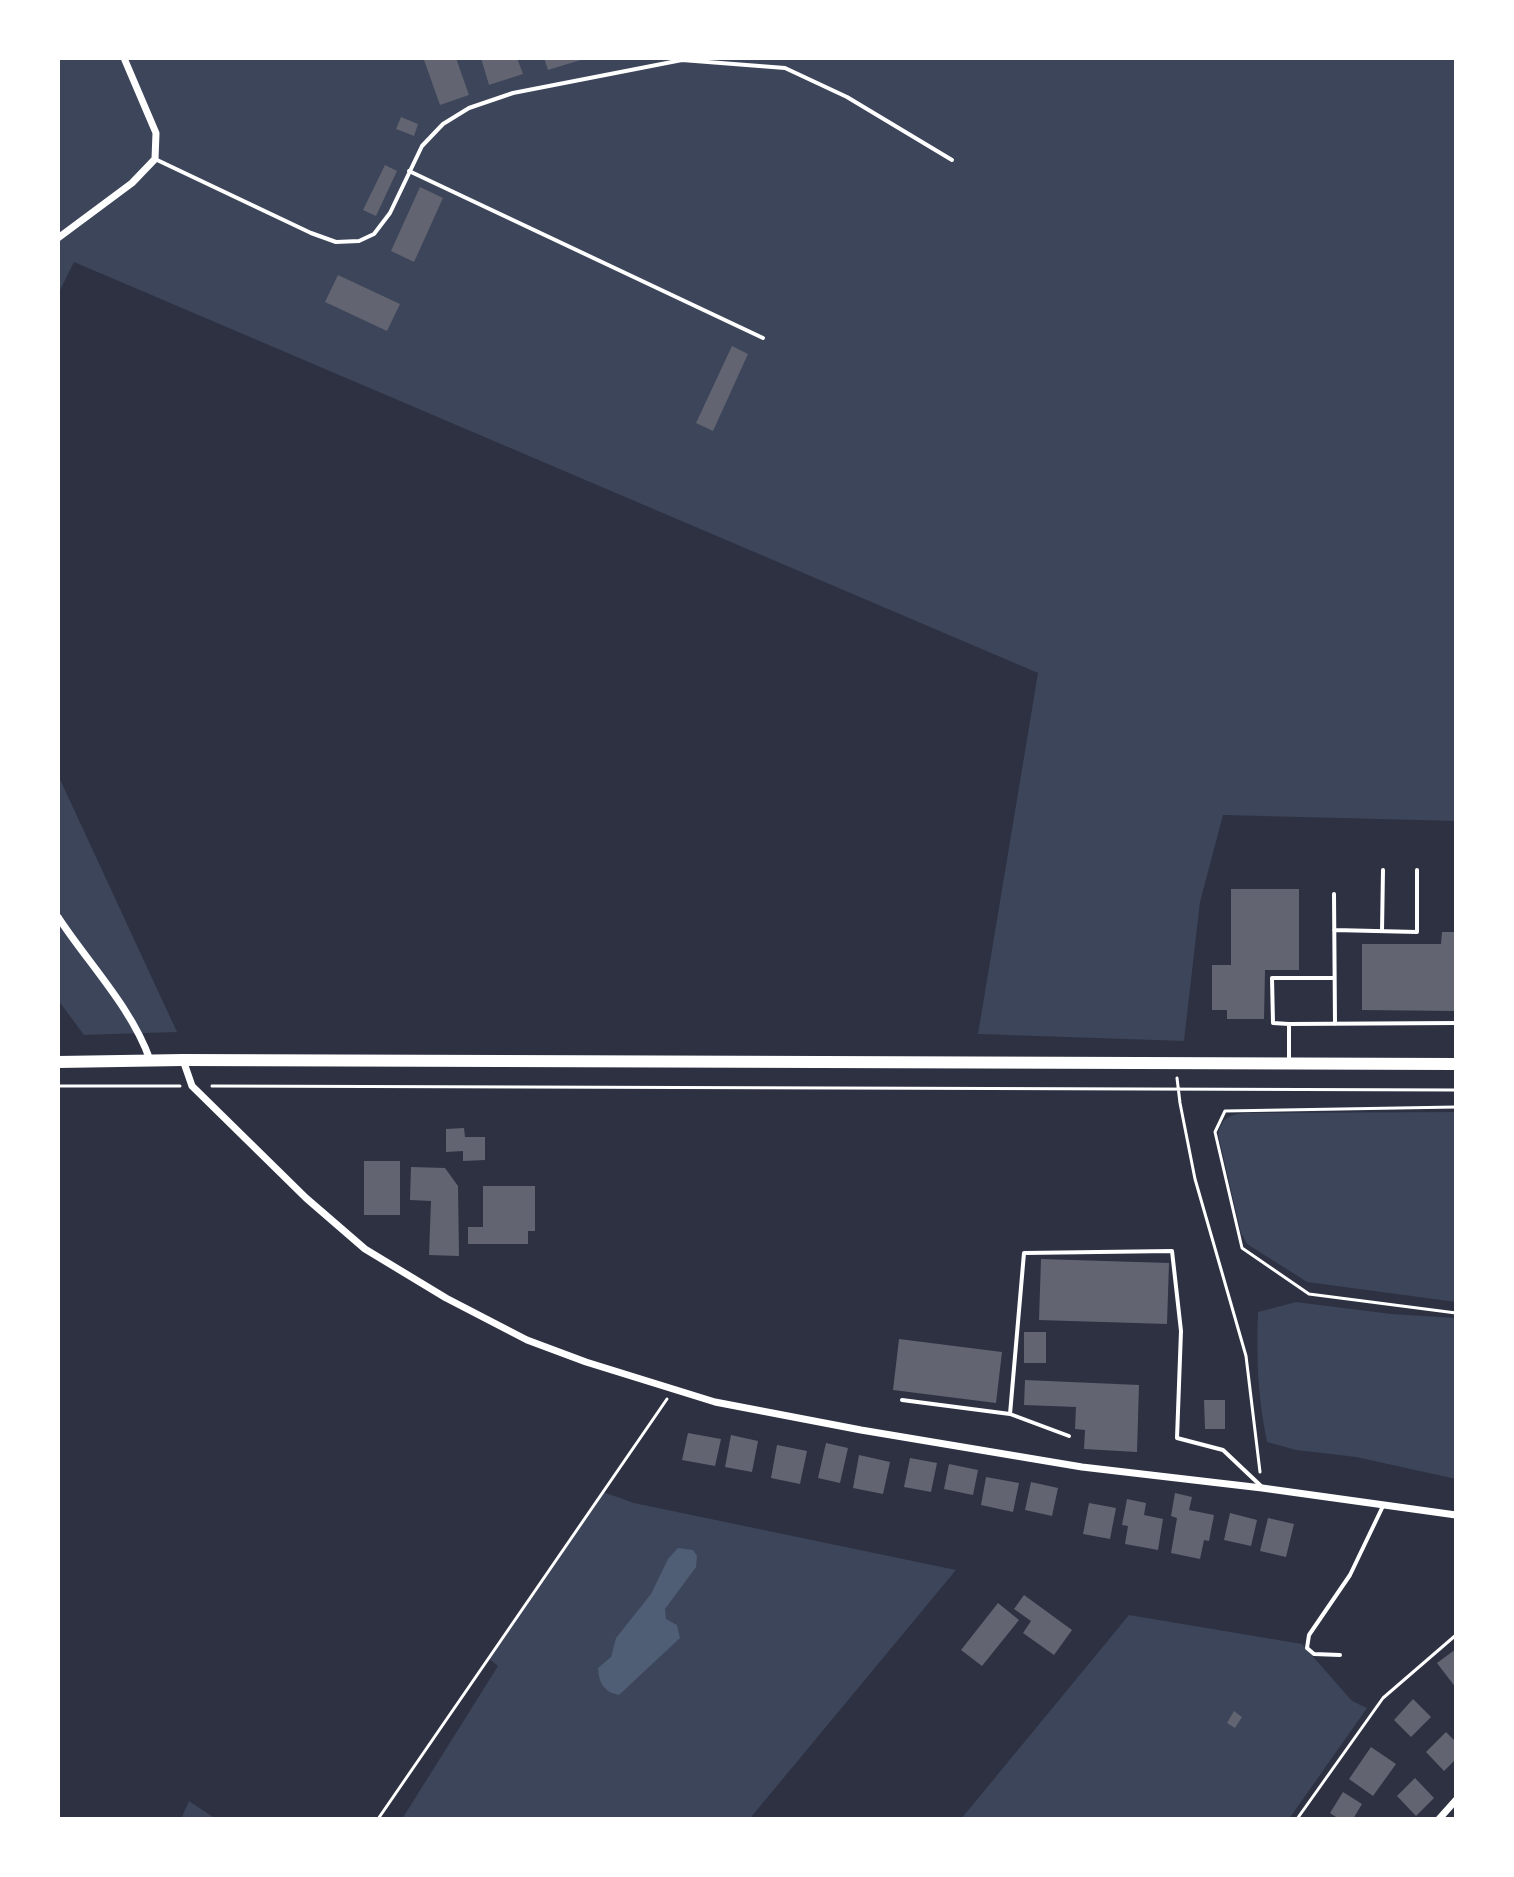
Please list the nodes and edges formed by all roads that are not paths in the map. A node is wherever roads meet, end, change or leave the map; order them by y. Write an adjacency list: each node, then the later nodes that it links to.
1 (124, 58): 2 (street)
2 (155, 159): 4 (lane); 5 (street)
3 (952, 160): 4 (lane)
4 (409, 171): 6 (lane)
5 (58, 238)
6 (763, 338)
7 (1383, 870): 12 (lane)
8 (1417, 870): 12 (lane)
9 (1334, 894): 11 (lane)
10 (58, 917): 17 (street)
11 (1334, 930): 12 (lane); 13 (lane)
12 (1382, 931)
13 (1334, 978): 15 (lane); 16 (lane)
14 (1456, 1023): 16 (lane)
15 (1289, 1024): 16 (lane); 20 (lane)
16 (1335, 1024)
17 (150, 1060): 18 (main road); 19 (main road)
18 (183, 1060): 20 (main road); 25 (street)
19 (58, 1062)
20 (1289, 1063): 21 (main road)
21 (1456, 1064)
22 (902, 1400): 23 (lane)
23 (1010, 1414): 24 (lane); 25 (lane)
24 (1069, 1436)
25 (1262, 1488): 26 (street)
26 (1384, 1504): 27 (street); 28 (lane)
27 (1456, 1515)
28 (1340, 1655)
29 (1456, 1800): 30 (street)
30 (1439, 1819)

